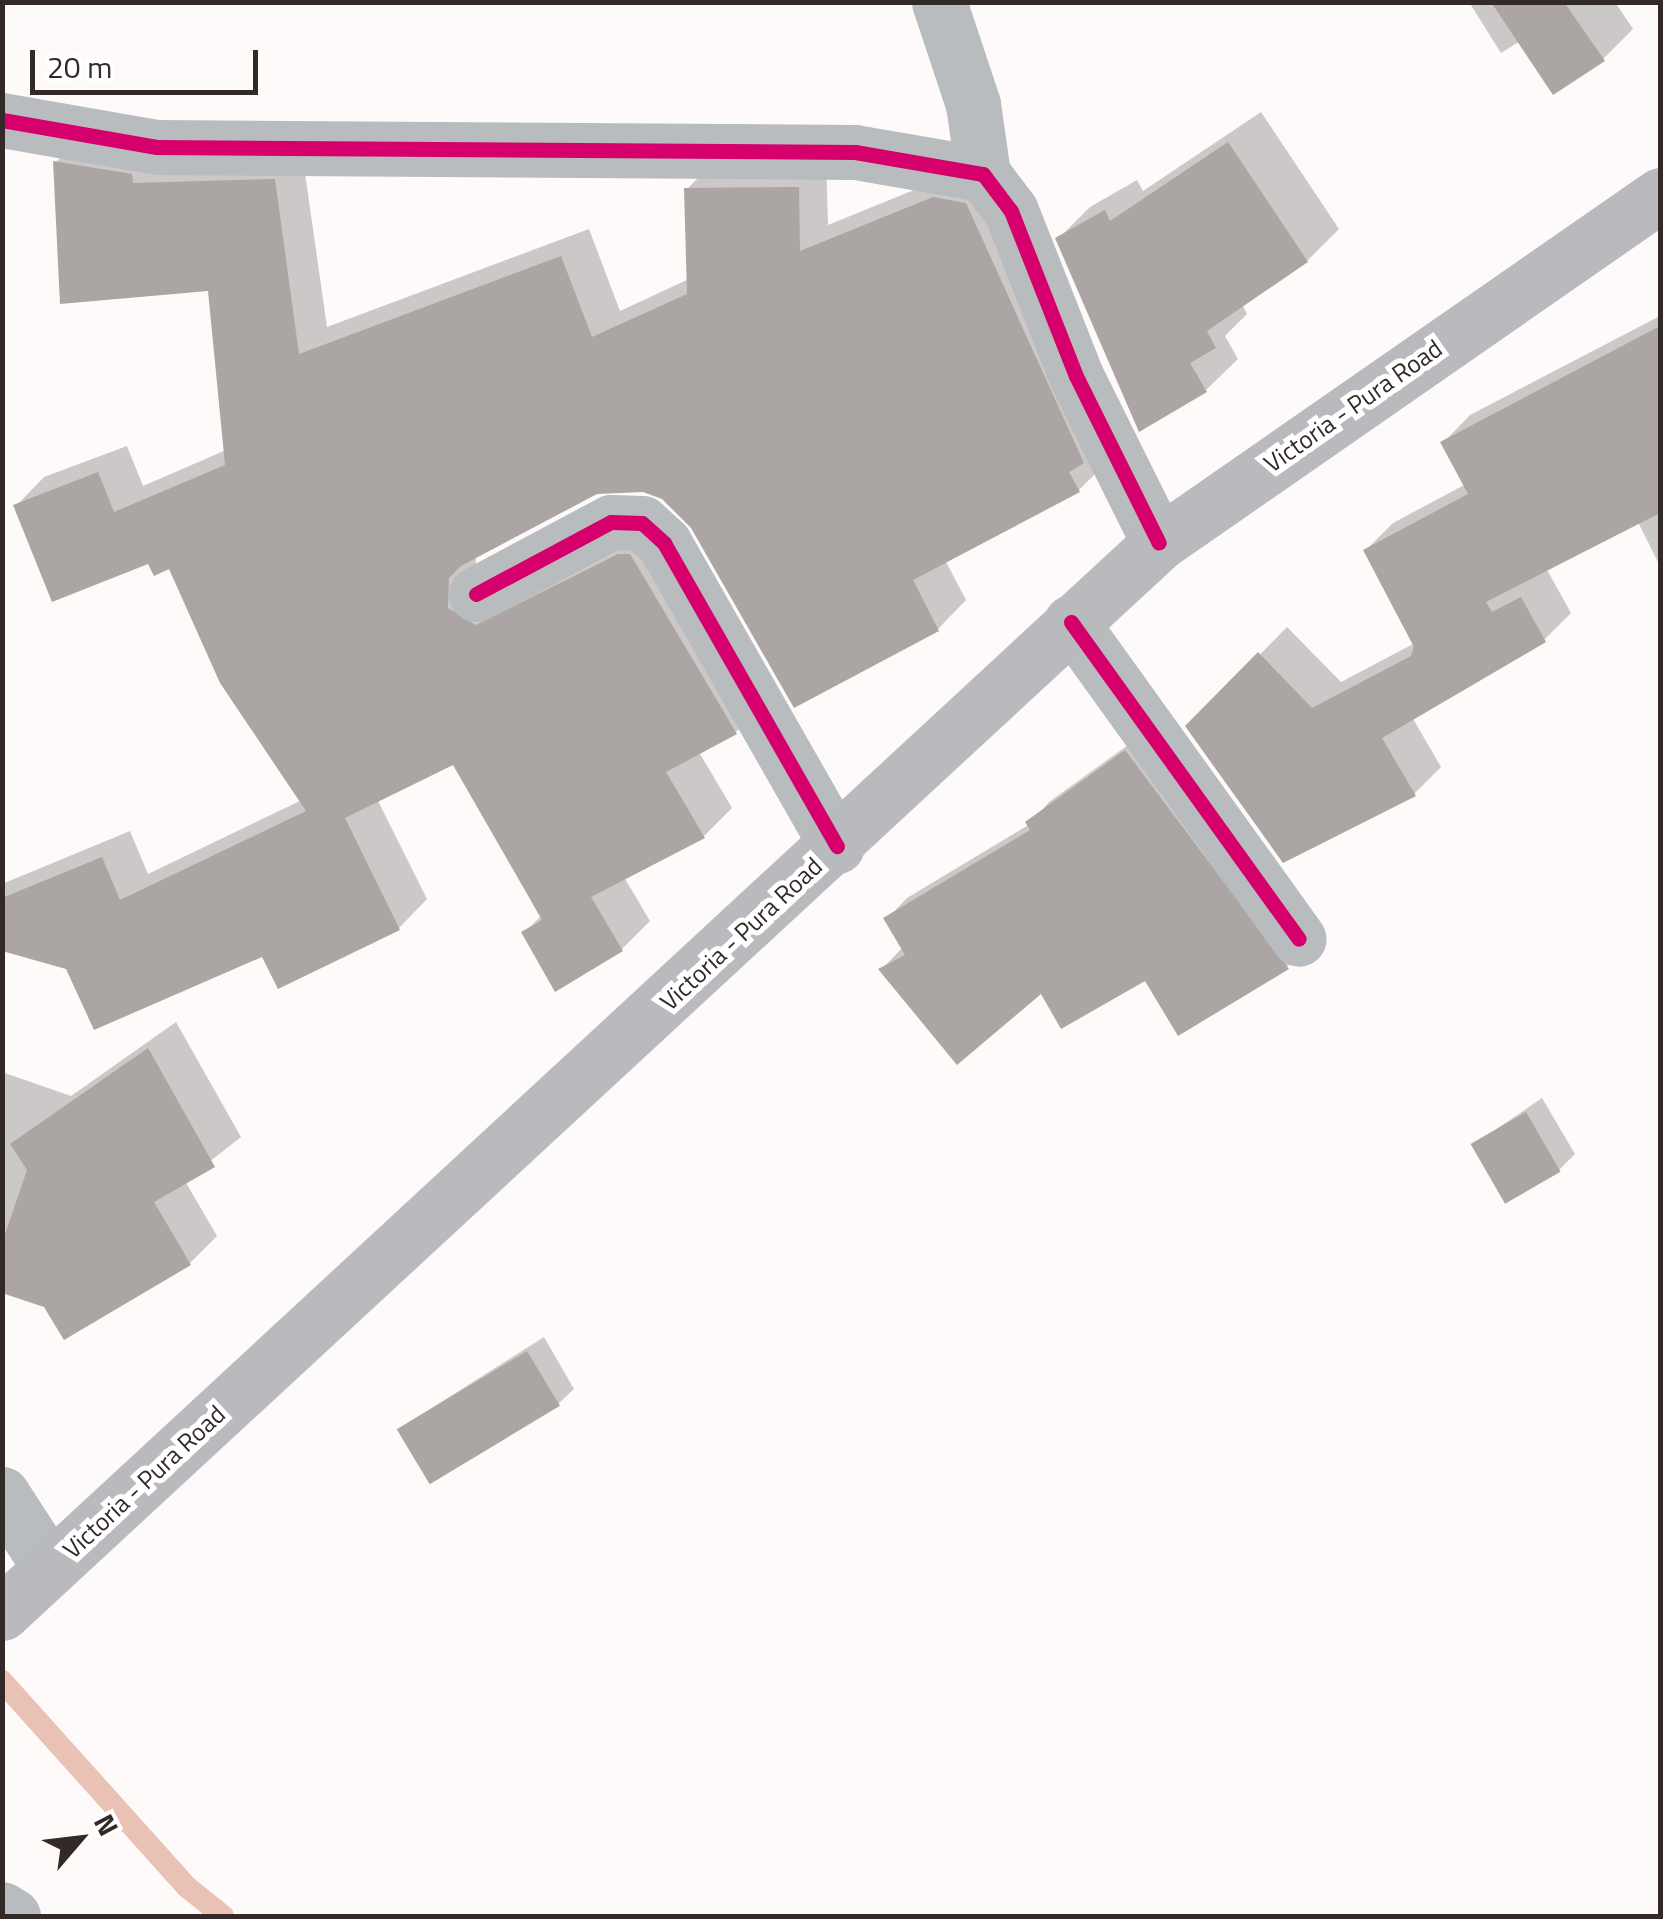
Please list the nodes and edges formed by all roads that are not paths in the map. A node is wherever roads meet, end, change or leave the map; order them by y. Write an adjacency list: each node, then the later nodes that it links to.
1 (939, 2): 3 (street)
2 (2, 120): 3 (street)
3 (982, 174): 5 (street)
4 (1660, 195): 5 (main road, Victoria - Pura Road)
5 (1159, 543): 7 (main road, Victoria - Pura Road)
6 (476, 594): 8 (street)
7 (1070, 622): 8 (main road, Victoria - Pura Road); 9 (street)
8 (836, 846): 11 (main road, Victoria - Pura Road)
9 (1300, 940)
10 (2, 1494): 11 (street)
11 (50, 1568): 12 (main road, Victoria - Pura Road)
12 (2, 1612)
13 (2, 1909): 14 (street)
14 (13, 1916)

